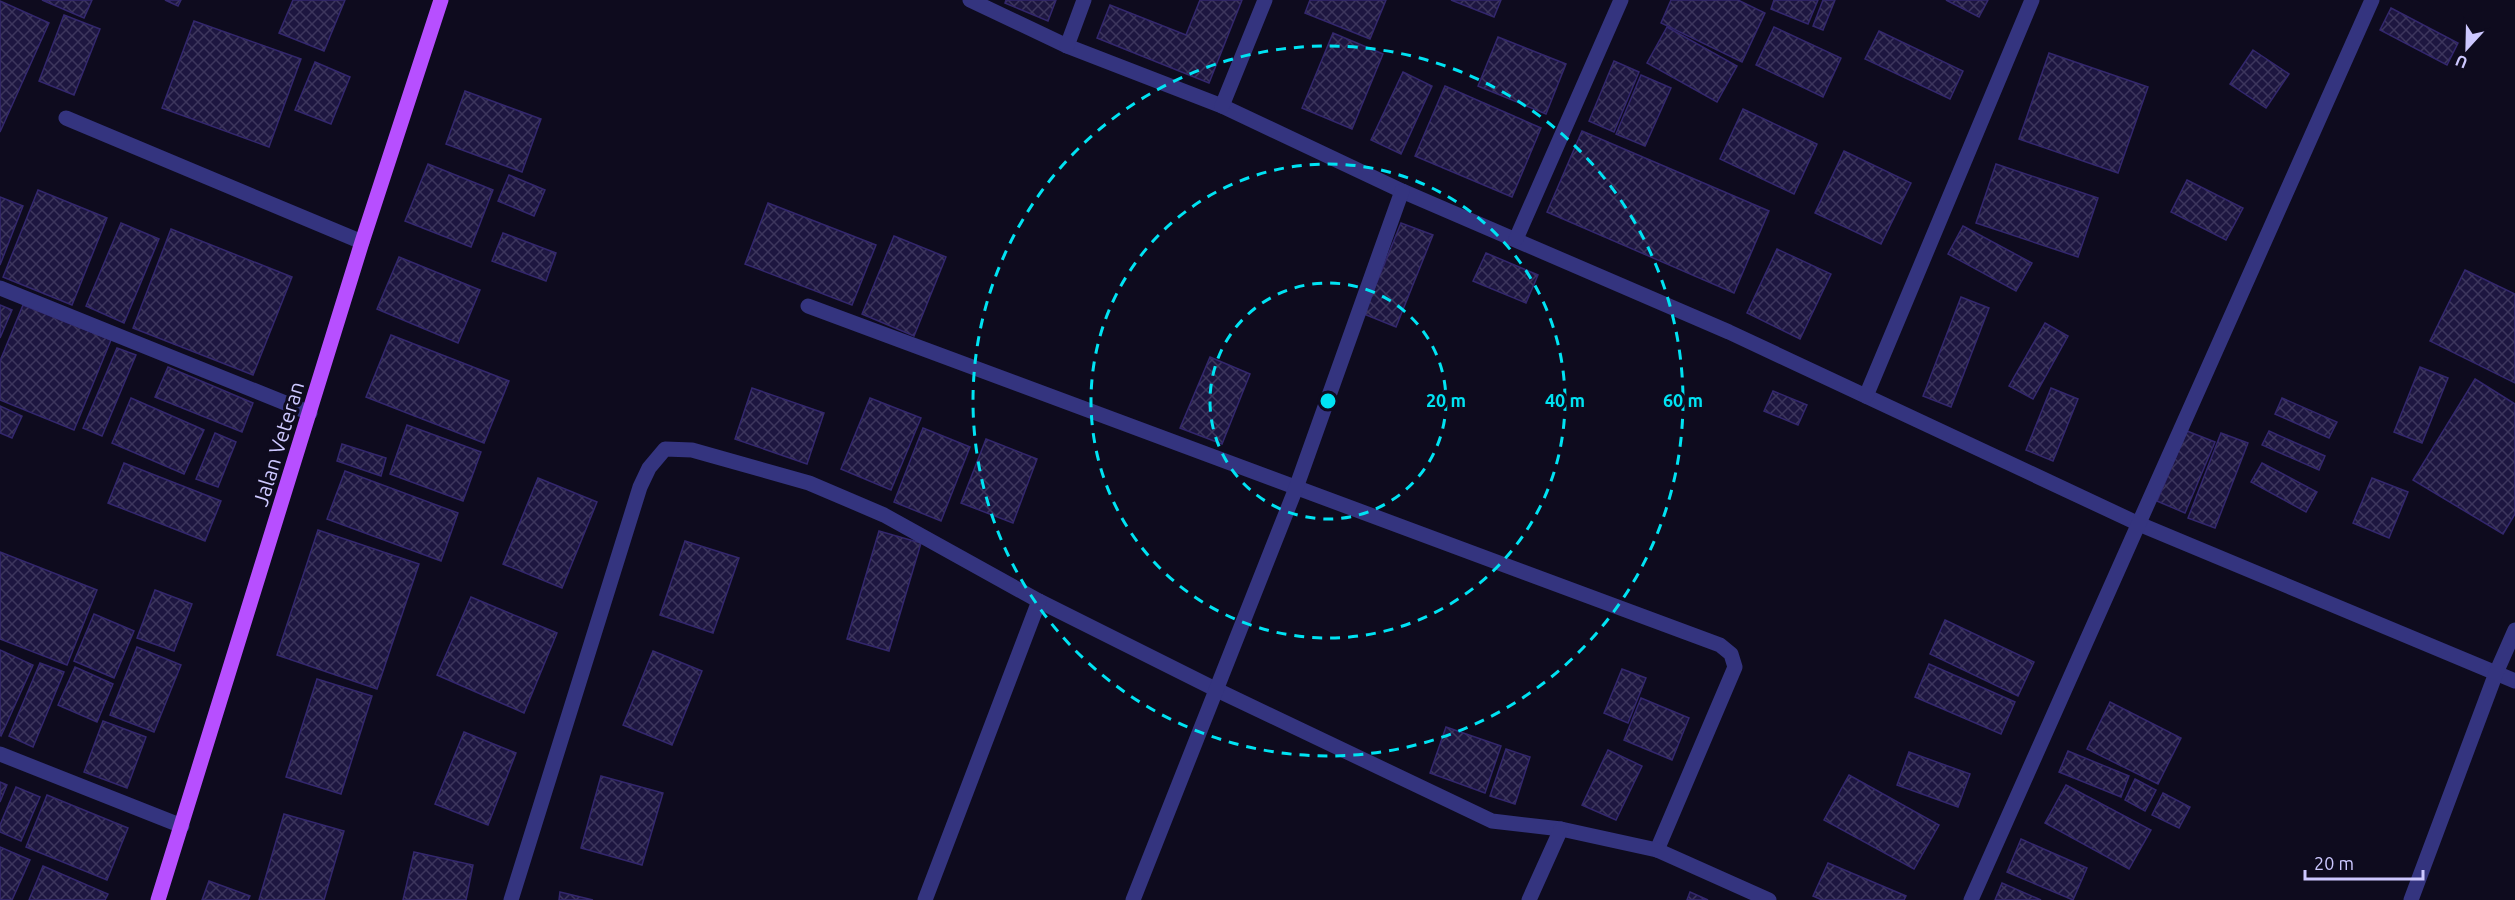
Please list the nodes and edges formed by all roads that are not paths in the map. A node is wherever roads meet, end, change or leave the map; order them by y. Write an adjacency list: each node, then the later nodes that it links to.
1 (441, 0): 13 (main road, Jalan Veteran)
2 (1084, 0): 8 (street)
3 (1265, 0): 9 (street)
4 (1621, 0): 12 (street)
5 (2032, 0): 16 (street)
6 (2372, 0): 19 (street)
7 (977, 1): 8 (street)
8 (1067, 46): 9 (street)
9 (1222, 106): 11 (street)
10 (66, 118): 13 (street)
11 (1401, 191): 12 (street); 18 (street)
12 (1516, 239): 16 (street)
13 (362, 242): 17 (main road, Jalan Veteran)
14 (0, 288): 17 (street)
15 (808, 306): 18 (street)
16 (1866, 396): 19 (street)
17 (310, 413): 26 (main road, Jalan Veteran)
18 (1296, 488): 24 (street); 28 (street)
19 (2139, 524): 22 (street); 35 (street)
20 (1039, 600): 24 (street); 30 (street); 31 (street)
21 (2515, 630): 22 (street)
22 (2496, 673): 23 (street); 36 (street)
23 (2515, 681)
24 (1217, 690): 27 (street); 32 (street)
25 (0, 754): 26 (street)
26 (182, 826): 29 (main road, Jalan Veteran)
27 (1561, 829): 28 (street); 33 (street)
28 (1657, 850): 34 (street)
29 (158, 900)
30 (511, 900)
31 (925, 900)
32 (1133, 900)
33 (1529, 900)
34 (1769, 900)
35 (1971, 900)
36 (2411, 900)

